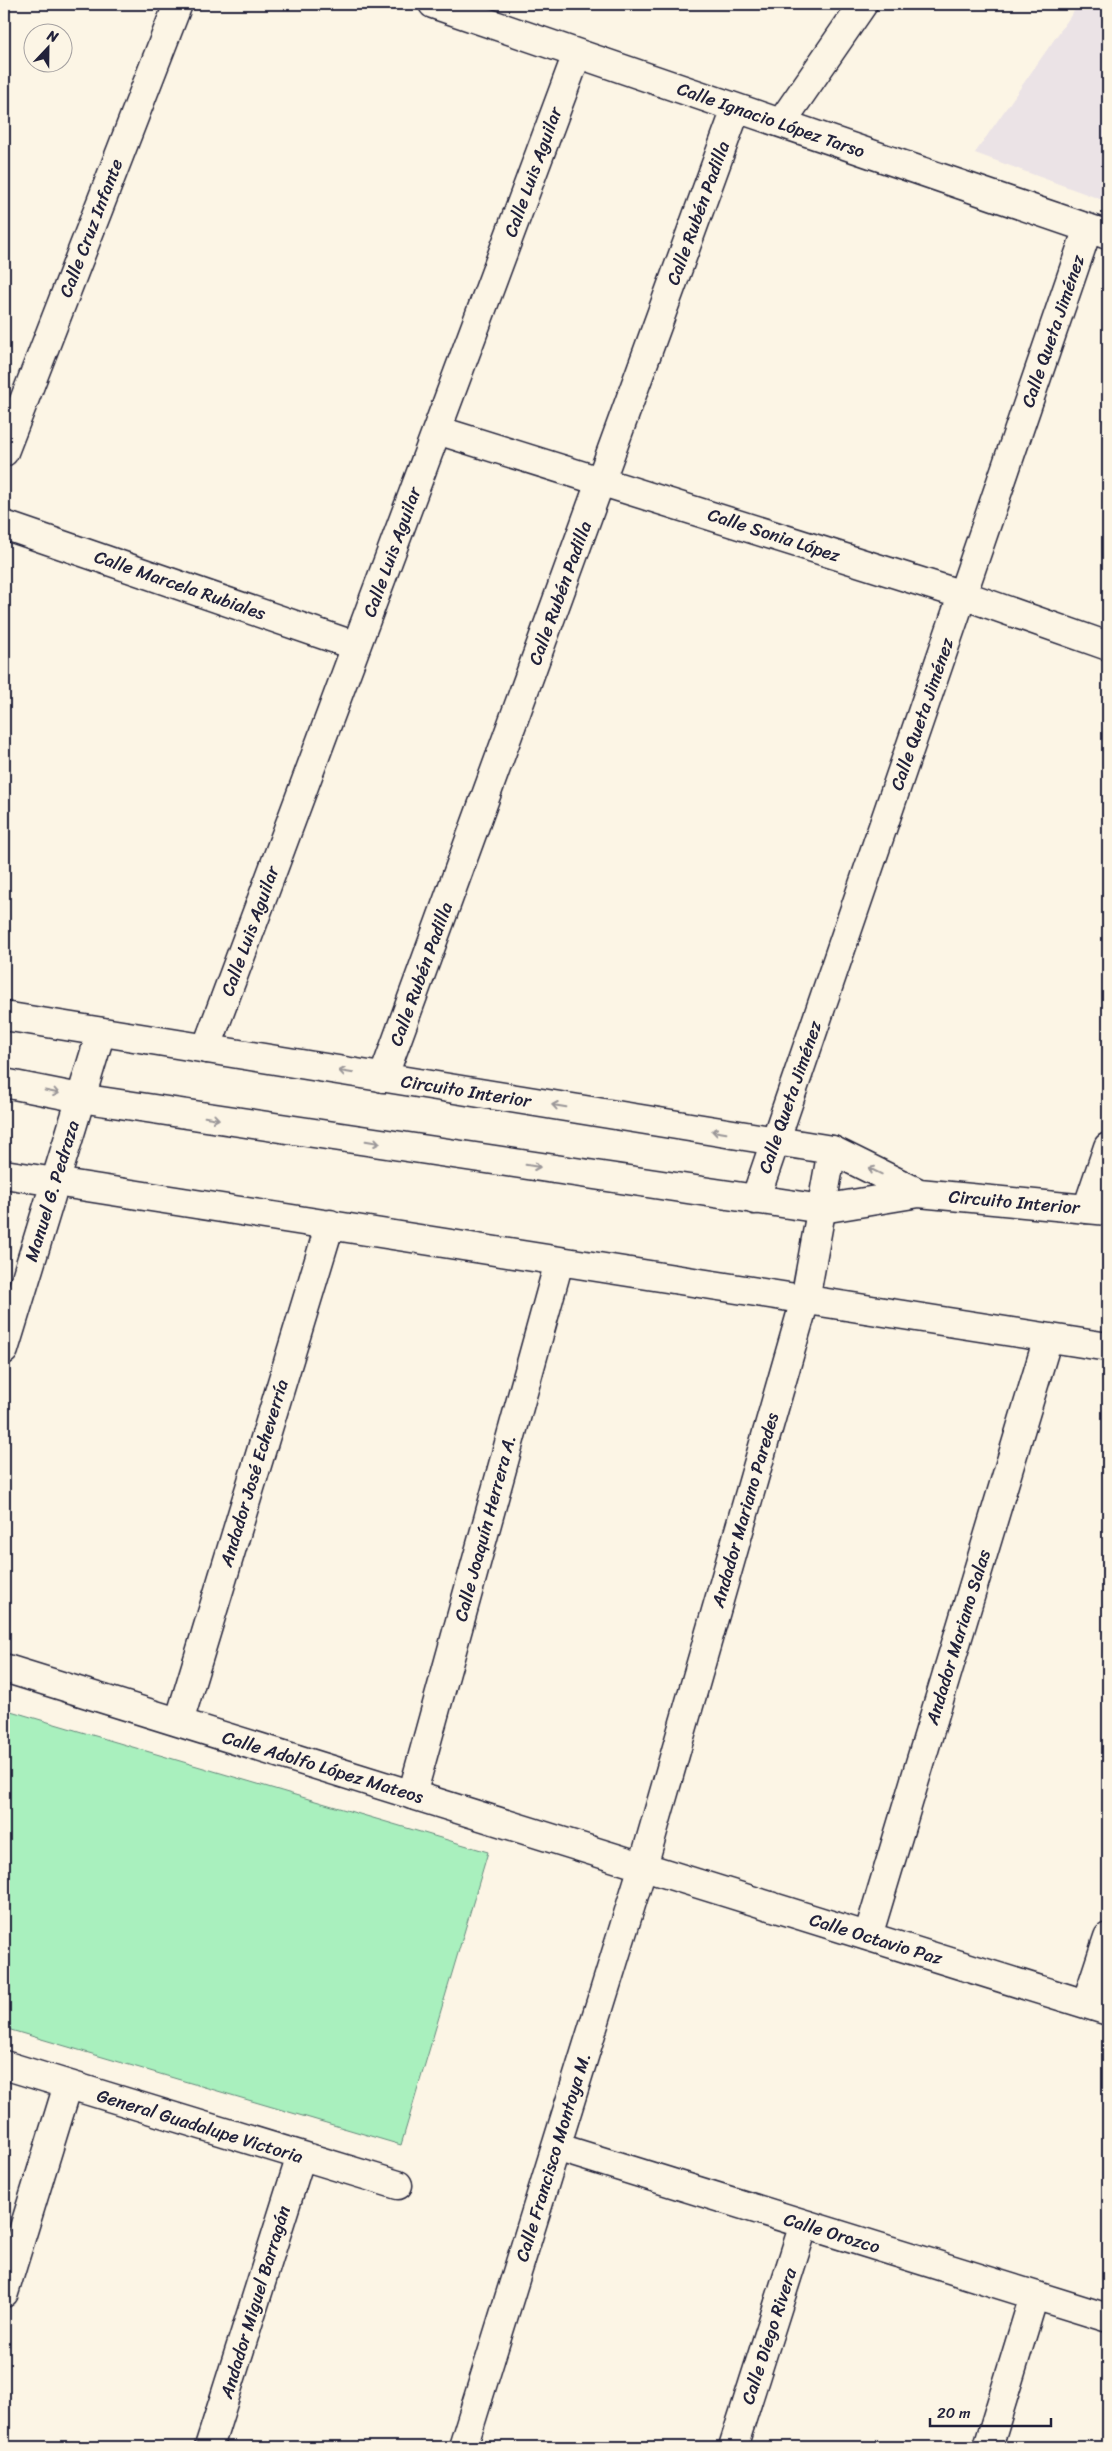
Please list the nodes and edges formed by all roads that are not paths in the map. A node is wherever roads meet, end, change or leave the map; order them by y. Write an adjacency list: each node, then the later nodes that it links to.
1 (178, 4): 9 (street, Calle Cruz Infante)
2 (433, 4): 4 (street, Calle Ignacio López Tarso)
3 (863, 4): 6 (street)
4 (577, 54): 5 (street, Calle Ignacio López Tarso); 8 (street, Calle Luis Aguilar)
5 (736, 109): 6 (street, Calle Ignacio López Tarso); 10 (street, Calle Rubén Padilla)
6 (781, 123): 7 (street, Calle Ignacio López Tarso)
7 (1098, 232): 12 (street, Calle Queta Jiménez)
8 (437, 430): 10 (street, Calle Sonia López); 13 (street, Calle Luis Aguilar)
9 (4, 452)
10 (601, 480): 12 (street, Calle Sonia López); 18 (street, Calle Rubén Padilla)
11 (4, 525): 13 (street, Calle Marcela Rubiales)
12 (963, 594): 14 (street, Calle Sonia López); 21 (street, Calle Queta Jiménez)
13 (356, 646): 17 (street, Calle Luis Aguilar)
14 (1108, 646)
15 (4, 1016): 16 (street, Circuito Interior)
16 (101, 1032): 17 (street, Circuito Interior); 20 (street, Manuel G. Pedraza)
17 (206, 1050): 18 (street, Circuito Interior, one-way to 17)
18 (383, 1078): 21 (street, Circuito Interior, one-way to 18)
19 (4, 1083): 20 (street, Circuito Interior, one-way to 20)
20 (80, 1098): 25 (street, Manuel G. Pedraza); 27 (street, Circuito Interior, one-way to 27)
21 (776, 1141): 23 (street, Circuito Interior); 27 (street, Calle Queta Jiménez)
22 (1108, 1147): 29 (street)
23 (832, 1150): 26 (street, Circuito Interior, one-way to 23); 28 (street, Andador Mariano Paredes)
24 (4, 1174): 25 (street)
25 (55, 1182): 30 (street); 35 (street, Manuel G. Pedraza)
26 (919, 1193): 28 (street, Circuito Interior); 29 (street, Circuito Interior)
27 (755, 1200): 28 (street, Circuito Interior)
28 (822, 1209): 32 (street, Andador Mariano Paredes)
29 (1098, 1210)
30 (330, 1224): 31 (street); 37 (street, Andador José Echeverría)
31 (558, 1262): 32 (street); 38 (street, Calle Joaquín Herrera A.)
32 (805, 1300): 33 (street); 39 (street, Andador Mariano Paredes)
33 (1048, 1338): 34 (street); 40 (street, Andador Mariano Salas)
34 (1108, 1346)
35 (4, 1350)
36 (4, 1668): 37 (street, Calle Adolfo López Mateos)
37 (179, 1722): 38 (street, Calle Adolfo López Mateos)
38 (412, 1795): 39 (street, Calle Adolfo López Mateos)
39 (643, 1866): 40 (street, Calle Octavio Paz); 45 (street, Calle Francisco Montoya M.)
40 (868, 1936): 42 (street, Calle Octavio Paz)
41 (1108, 1937): 42 (street)
42 (1097, 2008)
43 (4, 2065): 44 (street, General Guadalupe Victoria)
44 (68, 2086): 46 (street, General Guadalupe Victoria); 49 (street)
45 (556, 2147): 48 (street, Calle Orozco); 53 (street, Calle Francisco Montoya M.)
46 (300, 2156): 47 (street, General Guadalupe Victoria); 52 (street, Andador Miguel Barragán)
47 (398, 2185)
48 (804, 2224): 50 (street, Calle Orozco); 54 (street, Calle Diego Rivera)
49 (4, 2293)
50 (1034, 2296): 51 (street, Calle Orozco); 55 (street)
51 (1108, 2318)
52 (209, 2447)
53 (463, 2447)
54 (733, 2447)
55 (988, 2447)

